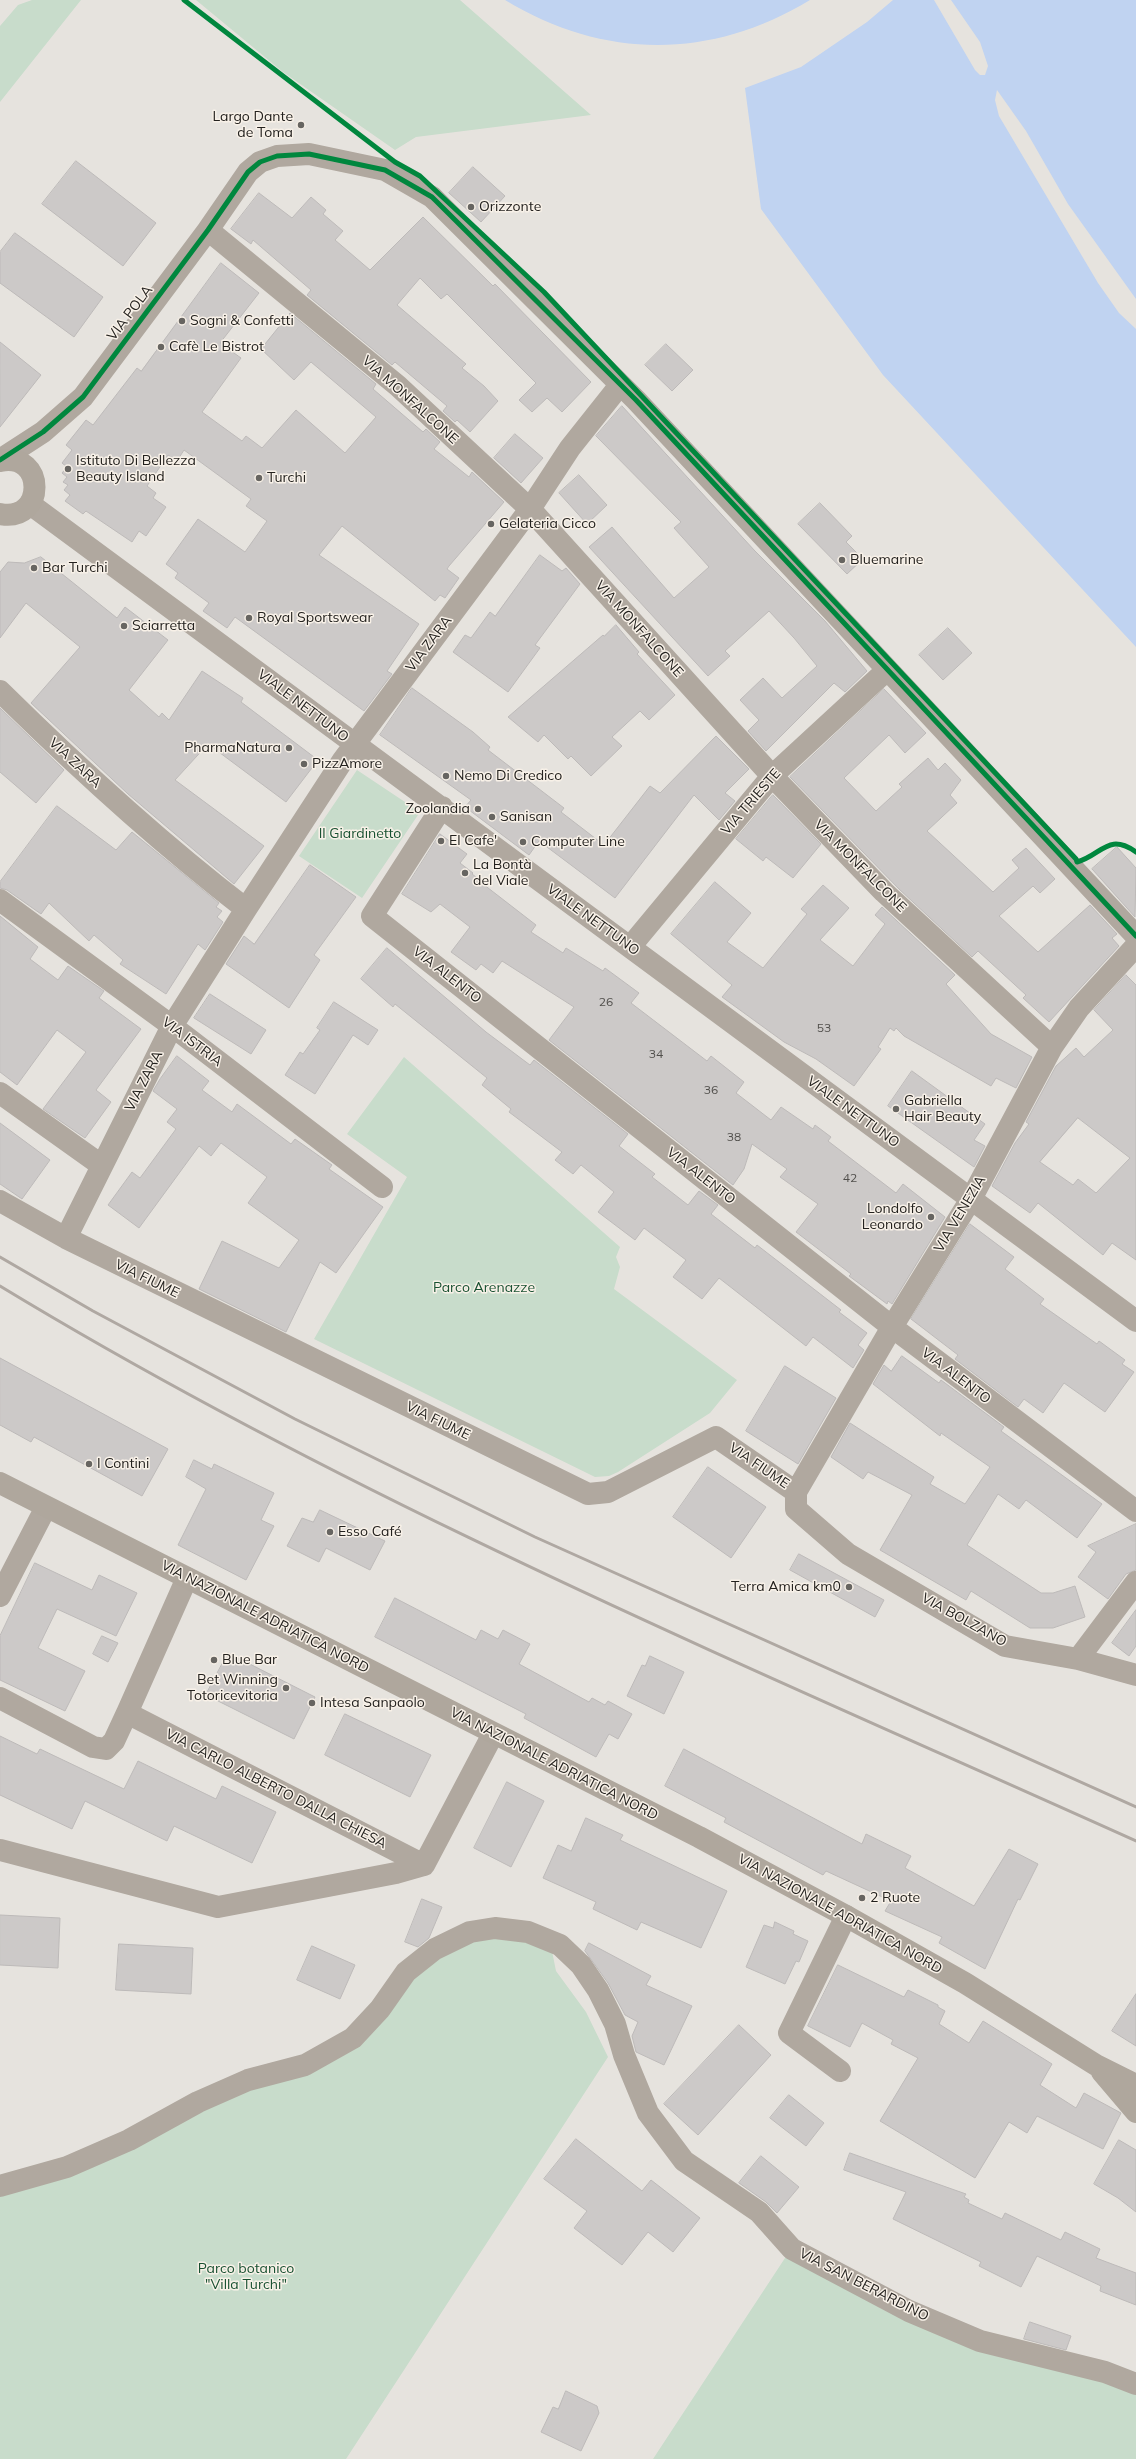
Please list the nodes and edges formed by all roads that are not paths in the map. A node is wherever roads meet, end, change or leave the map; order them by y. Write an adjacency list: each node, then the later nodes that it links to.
1 (208, 230): 2 (street, VIA POLA); 3 (street, VIA POLA); 5 (street, VIA MONFALCONE)
2 (620, 385): 5 (street, VIA ZARA); 7 (street)
3 (0, 460): 4 (main road)
4 (30, 504): 6 (main road); 9 (street, VIALE NETTUNO)
5 (530, 509): 9 (street, VIA ZARA); 10 (street, VIA MONFALCONE)
6 (0, 514)
7 (886, 670): 10 (street, VIA TRIESTE); 14 (street)
8 (0, 691): 13 (street, VIA ZARA)
9 (354, 745): 11 (street, VIALE NETTUNO); 13 (street, VIA ZARA)
10 (772, 776): 16 (street, VIA TRIESTE); 18 (street, VIA MONFALCONE)
11 (442, 807): 16 (street, VIALE NETTUNO); 26 (street, VIA ALENTO)
12 (0, 900): 17 (street, VIA ISTRIA)
13 (246, 909): 17 (street, VIA ZARA)
14 (1136, 936)
15 (1136, 946): 18 (street, VIA VENEZIA)
16 (630, 947): 22 (street, VIALE NETTUNO)
17 (172, 1026): 20 (street, VIA ZARA); 21 (street, VIA ISTRIA)
18 (1052, 1047): 22 (street, VIA VENEZIA)
19 (0, 1093): 20 (street)
20 (101, 1165): 24 (street, VIA ZARA)
21 (382, 1187)
22 (971, 1199): 25 (street, VIALE NETTUNO); 26 (street, VIA VENEZIA)
23 (0, 1201): 24 (street, VIA FIUME)
24 (66, 1238): 28 (street, VIA FIUME)
25 (1136, 1322)
26 (892, 1327): 28 (street, VIA VENEZIA); 30 (street, VIA ALENTO)
27 (0, 1483): 29 (main road, VIA NAZIONALE ADRIATICA NORD)
28 (796, 1492): 31 (street, VIA FIUME)
29 (46, 1507): 32 (main road, VIA NAZIONALE ADRIATICA NORD); 34 (street)
30 (1136, 1511)
31 (848, 1554): 35 (street, VIA BOLZANO)
32 (187, 1578): 38 (street); 39 (main road, VIA NAZIONALE ADRIATICA NORD)
33 (1136, 1582): 35 (street)
34 (0, 1596)
35 (1078, 1659): 36 (street, VIA BOLZANO)
36 (1136, 1675)
37 (0, 1698): 38 (street)
38 (127, 1713): 41 (street, VIA CARLO ALBERTO DALLA CHIESA)
39 (493, 1734): 41 (street); 42 (main road, VIA NAZIONALE ADRIATICA NORD)
40 (0, 1850): 41 (street, VIA CARLO ALBERTO DALLA CHIESA)
41 (424, 1865)
42 (846, 1916): 43 (main road, VIA NAZIONALE ADRIATICA NORD); 44 (street)
43 (1096, 2065): 45 (main road, VIA NAZIONALE ADRIATICA NORD); 46 (main road, VIA NAZIONALE ADRIATICA NORD)
44 (840, 2071)
45 (1136, 2085)
46 (1136, 2112)
47 (0, 2186): 48 (street, VIA SAN BERARDINO)
48 (1136, 2384)

